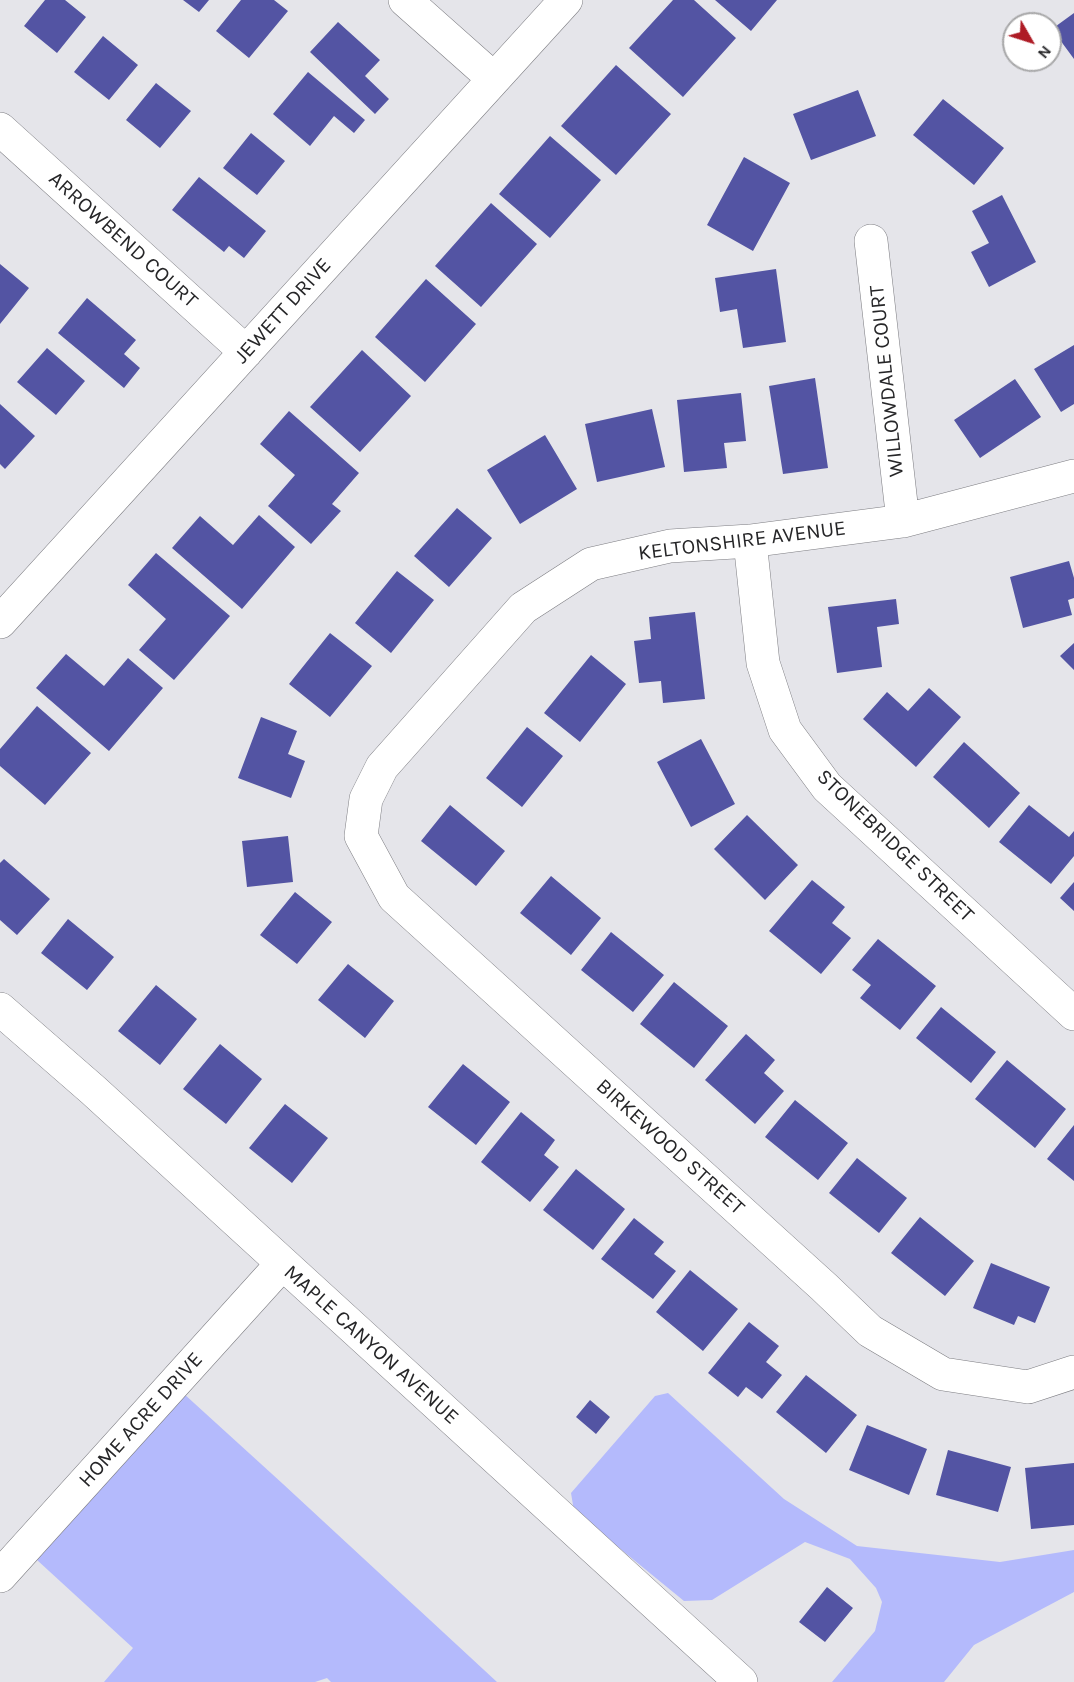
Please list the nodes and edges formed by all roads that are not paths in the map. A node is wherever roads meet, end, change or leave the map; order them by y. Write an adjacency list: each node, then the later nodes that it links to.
1 (405, 0): 3 (street)
2 (566, 0): 3 (street, JEWETT DRIVE)
3 (494, 79): 6 (street, JEWETT DRIVE)
4 (0, 129): 6 (street, ARROWBEND COURT)
5 (871, 241): 8 (street, WILLOWDALE COURT)
6 (246, 352): 10 (street, JEWETT DRIVE)
7 (1074, 476): 8 (street, KELTONSHIRE AVENUE)
8 (903, 521): 9 (street, KELTONSHIRE AVENUE)
9 (750, 541): 11 (street, KELTONSHIRE AVENUE); 13 (street, STONEBRIDGE STREET)
10 (0, 622)
11 (361, 836): 15 (street, BIRKEWOOD STREET)
12 (0, 1009): 14 (street, MAPLE CANYON AVENUE)
13 (1074, 1014)
14 (282, 1264): 16 (street, HOME ACRE DRIVE); 17 (street, MAPLE CANYON AVENUE)
15 (1074, 1372)
16 (0, 1576)
17 (741, 1682)

